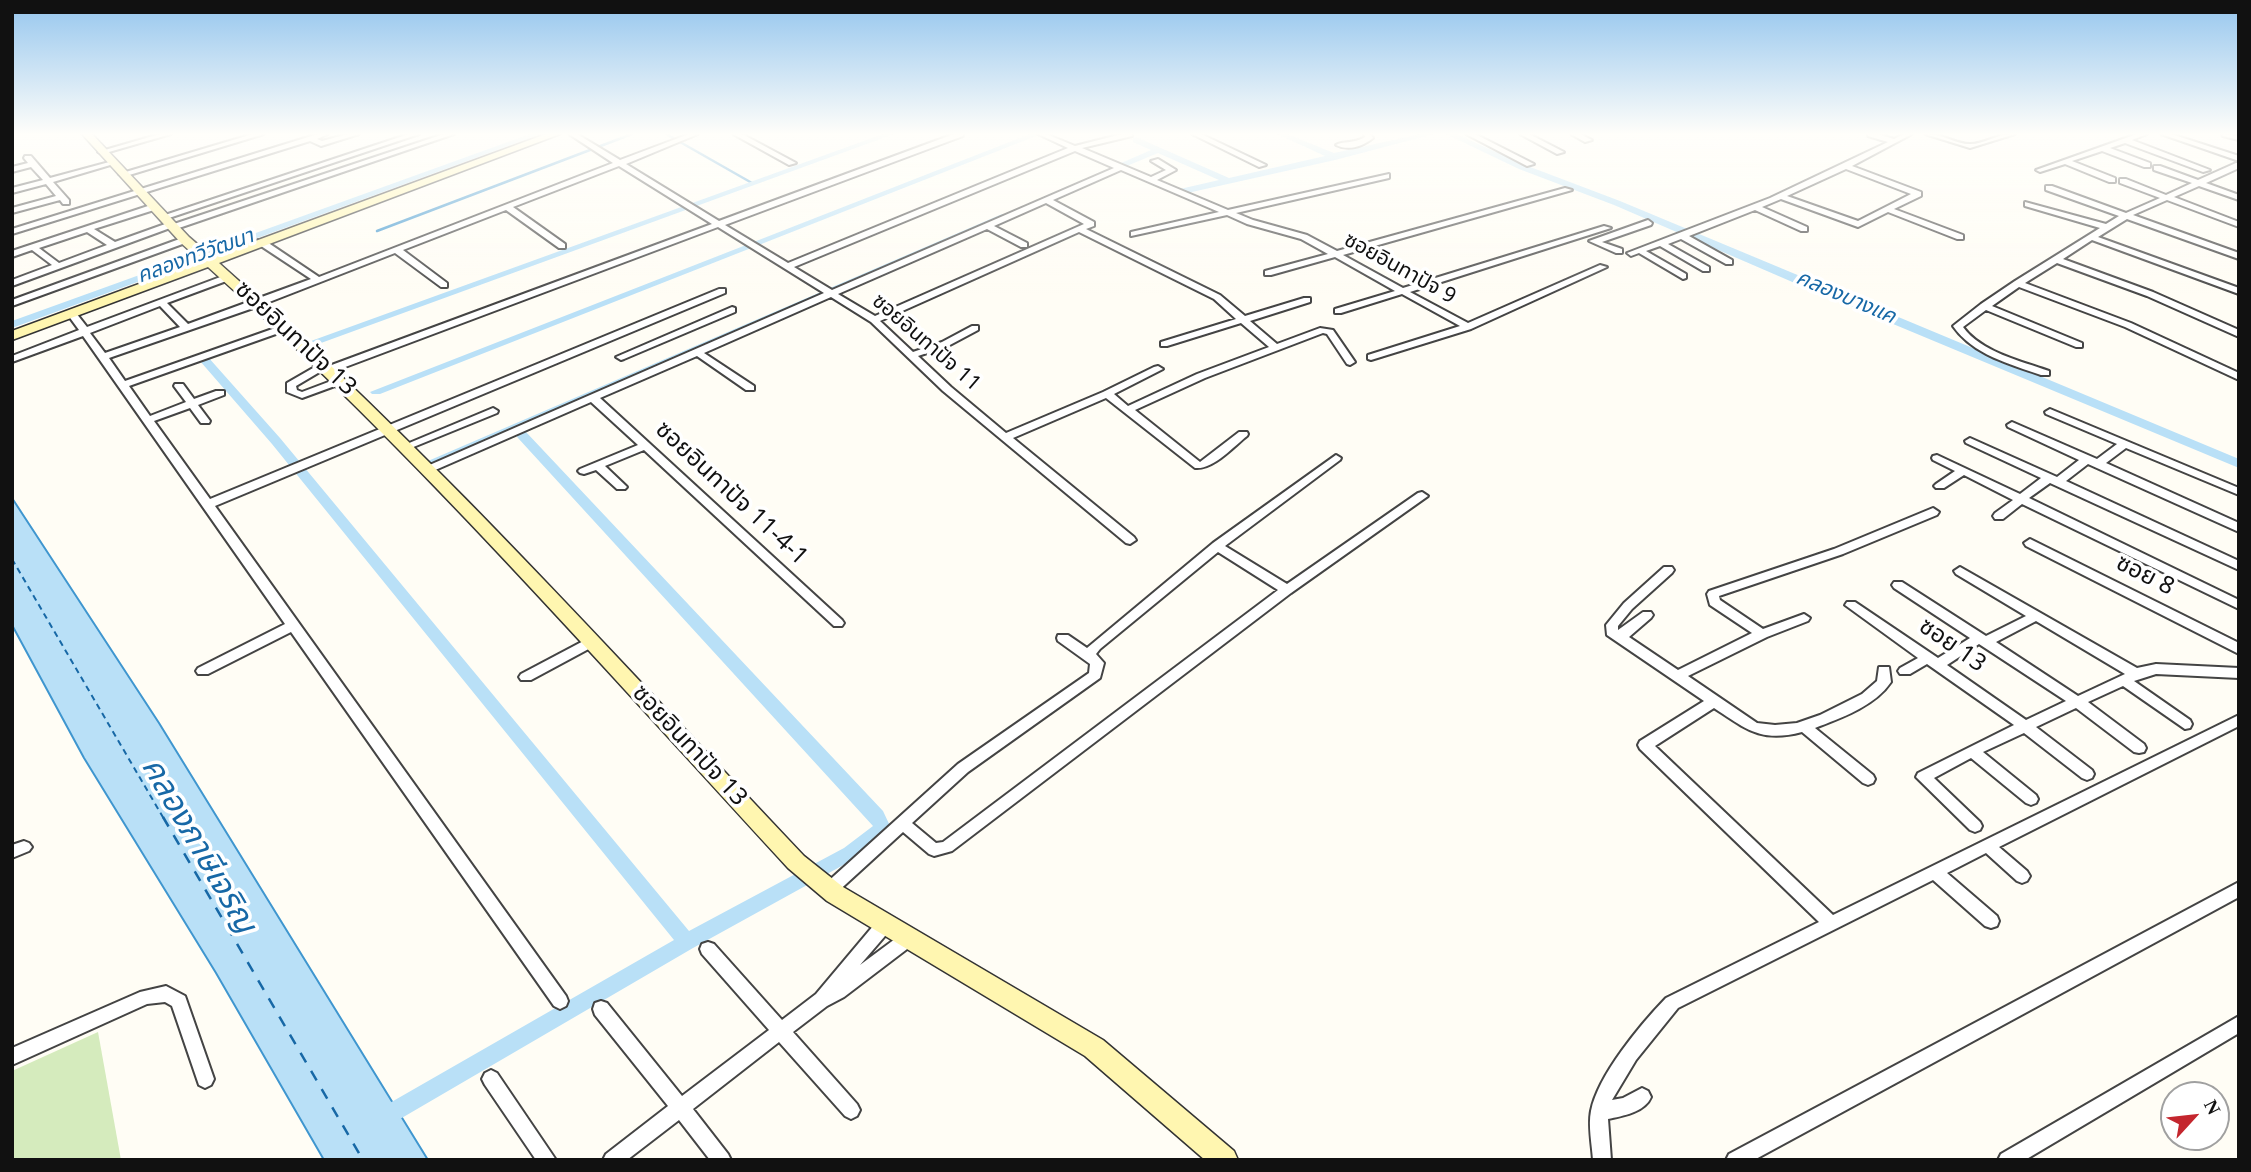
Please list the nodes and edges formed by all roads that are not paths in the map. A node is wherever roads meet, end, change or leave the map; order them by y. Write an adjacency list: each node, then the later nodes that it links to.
1 (54, 189): 25 (street)
2 (137, 189): 21 (street, ซอยอินทาปัจ 13)
3 (146, 189): 21 (street)
4 (264, 189): 35 (street)
5 (277, 189): 35 (street)
6 (406, 189): 53 (street)
7 (554, 189): 30 (street)
8 (663, 189): 37 (street, ซอยอินทาปัจ 11)
9 (813, 189): 37 (street)
10 (976, 189): 68 (street)
11 (1072, 189): 26 (street)
12 (1168, 189): 33 (street, ซอยอินทาปัจ 9)
13 (1330, 189): 33 (street)
14 (1796, 189): 22 (street)
15 (1906, 189): 31 (street)
16 (2051, 189): 34 (street)
17 (2143, 189): 23 (street)
18 (2188, 189): 23 (street)
19 (2212, 189): 24 (street)
20 (1568, 190): 62 (street)
21 (139, 191): 29 (street, ซอยอินทาปัจ 13); 45 (street)
22 (1780, 196): 28 (street); 31 (street)
23 (2167, 198): 34 (street); 38 (street)
24 (2239, 198)
25 (63, 200): 32 (street)
26 (1046, 200): 39 (street); 43 (street)
27 (2028, 204): 40 (street)
28 (1752, 206): 42 (street); 47 (street)
29 (154, 207): 35 (street, ซอยอินทาปัจ 13); 58 (street)
30 (506, 207): 57 (street); 59 (street)
31 (1887, 209): 49 (street)
32 (12, 211)
33 (1227, 212): 46 (street); 62 (street, ซอยอินทาปัจ 9)
34 (2125, 216): 40 (street); 63 (street)
35 (169, 223): 51 (street, ซอยอินทาปัจ 13); 55 (street)
36 (1648, 223): 52 (street)
37 (718, 224): 68 (street, ซอยอินทาปัจ 11); 112 (street)
38 (2239, 225)
39 (987, 226): 56 (street); 80 (street)
40 (2107, 227): 50 (street)
41 (1607, 228): 48 (street)
42 (1804, 229)
43 (1081, 230): 91 (street); 92 (street)
44 (91, 231): 55 (street)
45 (12, 232)
46 (1133, 234)
47 (1682, 236): 54 (street); 66 (street)
48 (1577, 237): 52 (street); 78 (street)
49 (1960, 237)
50 (2091, 237): 65 (street); 81 (street)
51 (185, 240): 64 (street, ซอยอินทาปัจ 13); 84 (street)
52 (1596, 241): 60 (street)
53 (261, 242): 64 (street); 74 (street)
54 (1661, 243): 70 (street); 72 (street)
55 (113, 245): 67 (street)
56 (1024, 245)
57 (562, 246)
58 (33, 247): 61 (street); 67 (street)
59 (397, 250): 74 (street); 77 (street)
60 (1619, 251)
61 (12, 254)
62 (1334, 254): 71 (street); 78 (street, ซอยอินทาปัจ 9)
63 (2239, 256)
64 (204, 257): 73 (street, ซอยอินทาปัจ 13); 89 (street)
65 (2055, 259): 76 (street); 99 (street)
66 (1729, 262)
67 (58, 266): 75 (street)
68 (786, 267): 80 (street, ซอยอินทาปัจ 11)
69 (1603, 267): 93 (street)
70 (1706, 269)
71 (1268, 274)
72 (1683, 275)
73 (226, 278): 83 (street); 85 (street, ซอยอินทาปัจ 13)
74 (318, 280): 85 (street)
75 (12, 283)
76 (2018, 283): 86 (street); 114 (street)
77 (444, 285)
78 (1400, 290): 88 (street); 93 (street, ซอยอินทาปัจ 9)
79 (722, 291): 90 (street)
80 (825, 291): 92 (street, ซอยอินทาปัจ 11); 104 (street)
81 (2239, 291)
82 (1307, 300): 91 (street)
83 (162, 302): 94 (street); 97 (street)
84 (12, 303)
85 (256, 304): 94 (street); 95 (street, ซอยอินทาปัจ 13)
86 (1984, 306): 102 (street); 113 (street)
87 (732, 310): 98 (street)
88 (1338, 311)
89 (73, 314): 97 (street); 100 (street)
90 (660, 317): 98 (street); 128 (street)
91 (1244, 319): 101 (street); 103 (street)
92 (874, 320): 105 (street, ซอยอินทาปัจ 11)
93 (1468, 327): 108 (street)
94 (187, 328): 106 (street)
95 (284, 328): 112 (street, ซอยอินทาปัจ 13); 115 (street)
96 (975, 328): 105 (street)
97 (85, 332): 106 (street); 109 (street)
98 (680, 332): 107 (street)
99 (2239, 334)
100 (12, 336)
101 (1164, 344)
102 (2079, 345)
103 (1273, 346): 110 (street); 122 (street)
104 (698, 352): 117 (street); 120 (street)
105 (910, 355): 130 (street, ซอยอินทาปัจ 11)
106 (103, 357): 115 (street)
107 (621, 357)
108 (1371, 357)
109 (12, 359)
110 (1350, 362)
111 (1158, 369): 119 (street)
112 (330, 373): 128 (street, ซอยอินทาปัจ 13)
113 (2045, 373)
114 (2239, 377)
115 (122, 384): 125 (street)
116 (179, 386): 121 (street)
117 (750, 388)
118 (220, 393): 121 (street)
119 (1107, 394): 122 (street); 130 (street)
120 (593, 398): 134 (street, ซอยอินทาปัจ 11-4-1); 139 (street)
121 (191, 404): 125 (street); 126 (street)
122 (1127, 410): 129 (street)
123 (493, 411): 133 (street)
124 (2050, 412): 132 (street)
125 (148, 420): 148 (street)
126 (205, 421)
127 (2012, 425): 137 (street)
128 (389, 428): 133 (street, ซอยอินทาปัจ 13); 148 (street)
129 (1244, 434)
130 (1005, 437): 152 (street, ซอยอินทาปัจ 11)
131 (1970, 442): 142 (street)
132 (2124, 444): 137 (street); 145 (street)
133 (407, 446): 139 (street, ซอยอินทาปัจ 13)
134 (645, 446): 138 (street); 165 (street, ซอยอินทาปัจ 11-4-1)
135 (1336, 458): 154 (street)
136 (1937, 458): 141 (street)
137 (2092, 462): 142 (street); 151 (street)
138 (598, 466): 140 (street); 144 (street)
139 (429, 469): 171 (street, ซอยอินทาปัจ 13)
140 (584, 471)
141 (1964, 471): 143 (street); 147 (street)
142 (2053, 480): 147 (street); 155 (street)
143 (1940, 486)
144 (621, 487)
145 (2239, 492)
146 (1422, 496): 159 (street)
147 (2022, 500): 150 (street); 161 (street)
148 (206, 505): 166 (street)
149 (1933, 512): 167 (street)
150 (1999, 516)
151 (2239, 528)
152 (1130, 540)
153 (2030, 543): 172 (street, ซอย 8)
154 (1217, 546): 159 (street); 173 (street)
155 (2239, 566)
156 (1668, 570): 168 (street)
157 (1960, 571): 163 (street)
158 (1898, 585): 170 (street)
159 (1287, 590): 193 (street)
160 (1851, 605): 174 (street, ซอย 13)
161 (2239, 605)
162 (1647, 615): 168 (street)
163 (2034, 617): 170 (street); 181 (street)
164 (1804, 618): 167 (street)
165 (838, 623)
166 (292, 626): 176 (street); 206 (street)
167 (1762, 634): 179 (street)
168 (1620, 637): 179 (street)
169 (1063, 638): 173 (street)
170 (1982, 640): 174 (street); 183 (street)
171 (591, 642): 180 (street); 198 (street, ซอยอินทาปัจ 13)
172 (2239, 649)
173 (1088, 655): 193 (street)
174 (1932, 662): 177 (street); 187 (street, ซอย 13)
175 (1884, 670): 186 (street)
176 (203, 671)
177 (1906, 671)
178 (2239, 673): 181 (street)
179 (1678, 676): 182 (street)
180 (526, 677)
181 (2130, 677): 183 (street); 185 (street)
182 (1714, 701): 186 (street); 201 (street)
183 (2078, 702): 187 (street); 188 (street)
184 (2239, 720): 195 (street)
185 (2185, 724)
186 (1804, 726): 191 (street)
187 (2025, 726): 189 (street); 190 (street, ซอย 13)
188 (2139, 748)
189 (1972, 751): 192 (street); 194 (street)
190 (2087, 774)
191 (1868, 779)
192 (2031, 799)
193 (902, 823): 198 (street)
194 (1975, 826)
195 (1987, 845): 196 (street); 197 (street)
196 (1934, 871): 200 (street); 201 (street)
197 (2022, 876)
198 (819, 881): 202 (street, ซอยอินทาปัจ 13)
199 (2239, 889): 222 (street)
200 (1991, 921)
201 (1831, 923): 216 (street)
202 (885, 924): 203 (street, ซอยอินทาปัจ 13); 205 (street)
203 (909, 938): 205 (street); 220 (street, ซอยอินทาปัจ 13)
204 (708, 949): 209 (street)
205 (822, 999): 209 (street)
206 (560, 1000)
207 (601, 1009): 214 (street)
208 (2239, 1024): 223 (street)
209 (782, 1031): 214 (street); 215 (street)
210 (12, 1057): 211 (street)
211 (205, 1079)
212 (491, 1079): 217 (street)
213 (1642, 1097): 216 (street)
214 (680, 1109): 218 (street); 219 (street)
215 (851, 1110)
216 (1600, 1112): 221 (street)
217 (547, 1160)
218 (612, 1160)
219 (722, 1160)
220 (1225, 1160)
221 (1602, 1160)
222 (1735, 1160)
223 (2007, 1160)

